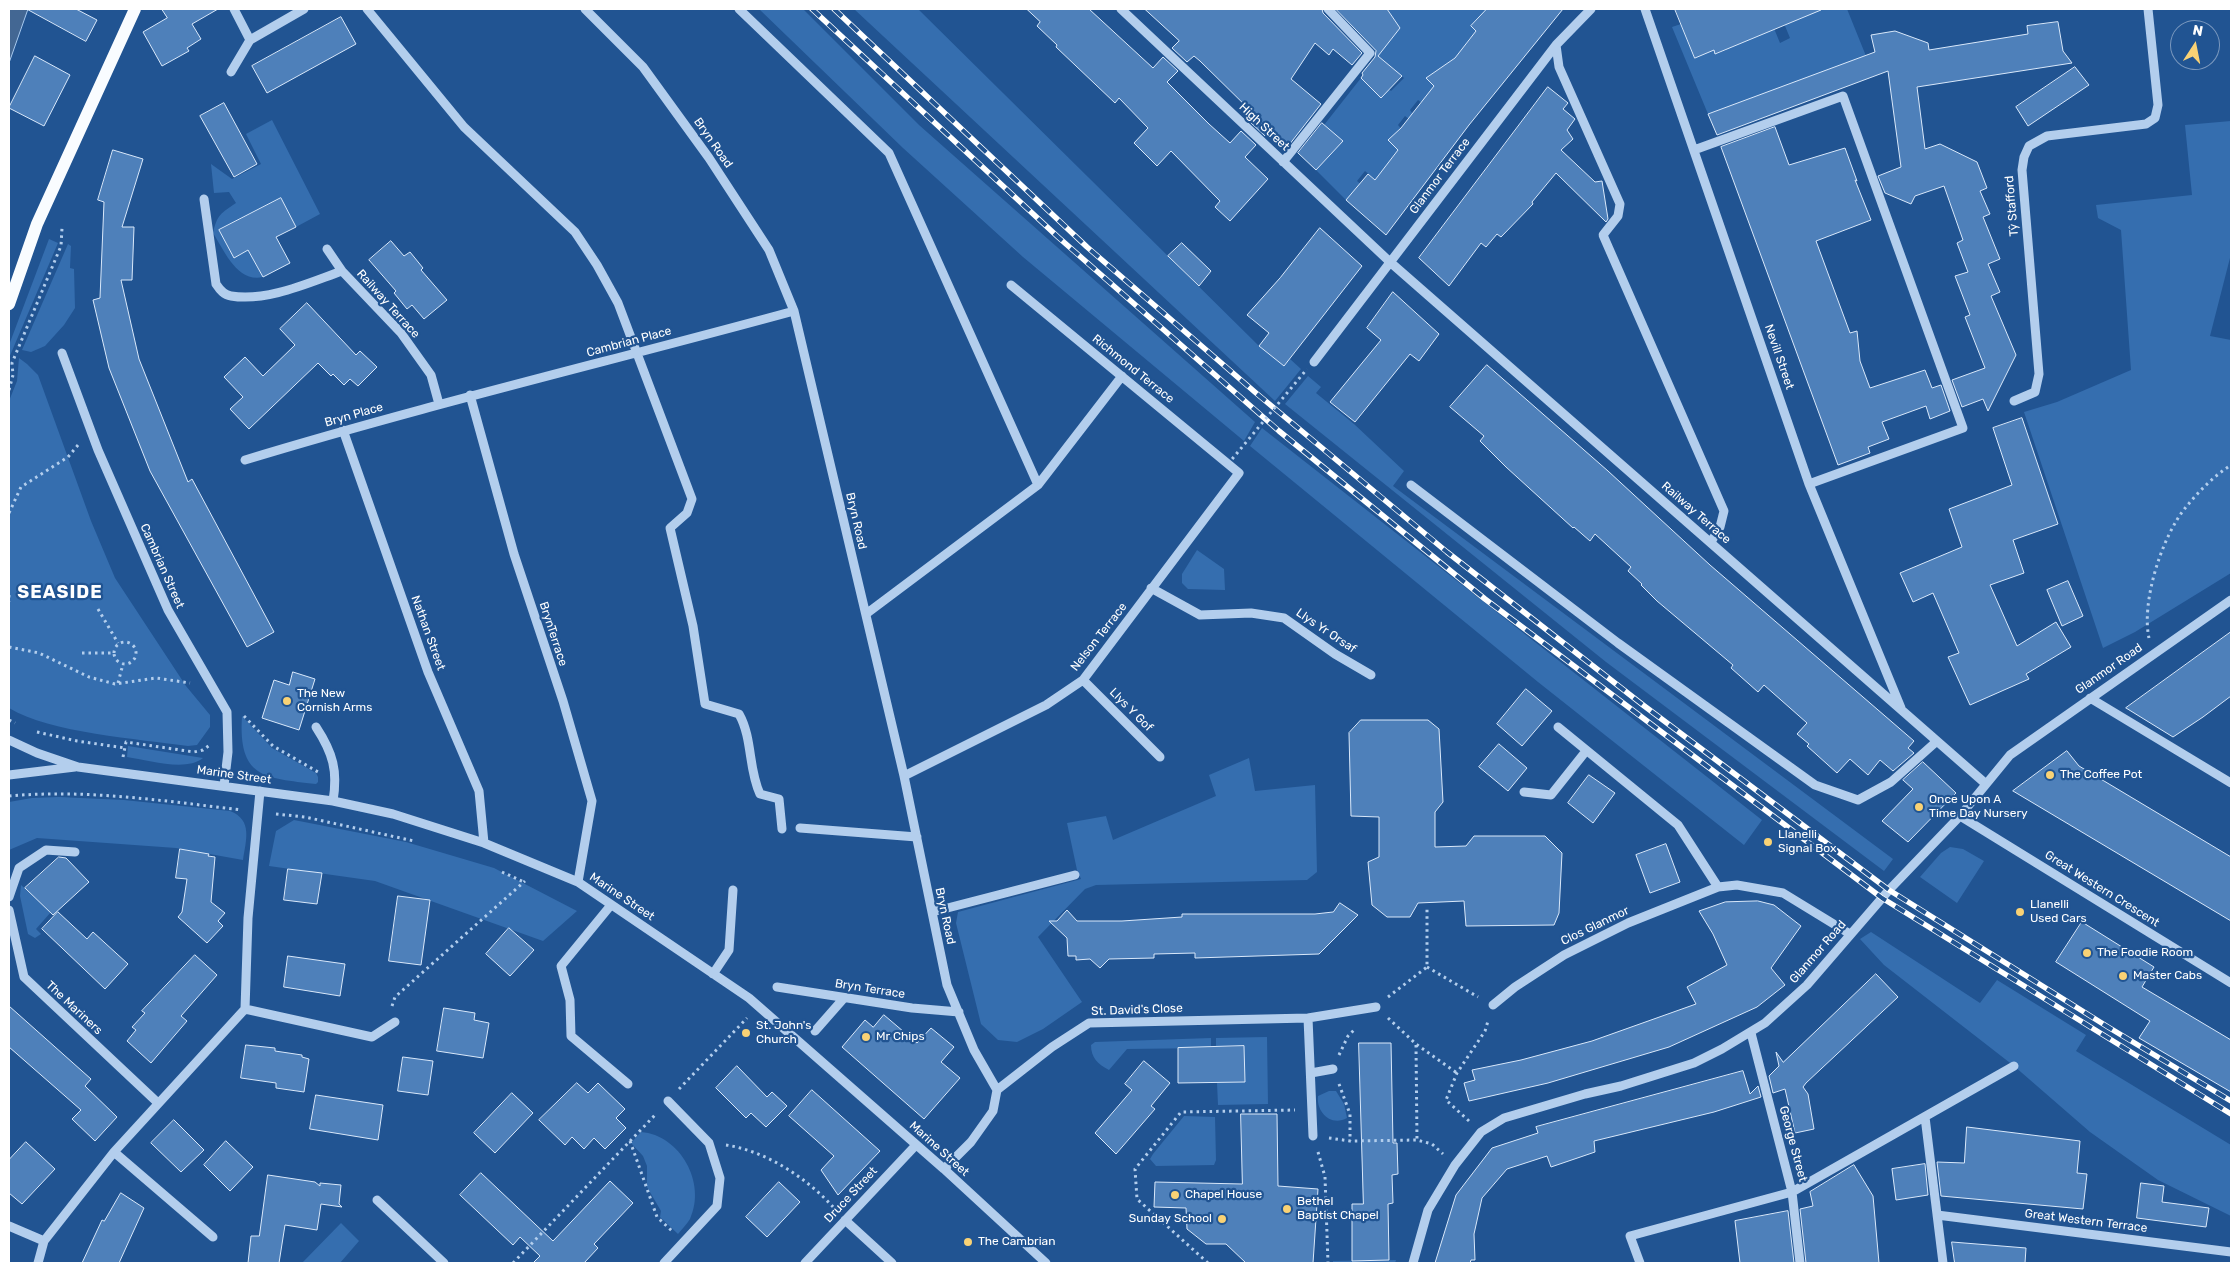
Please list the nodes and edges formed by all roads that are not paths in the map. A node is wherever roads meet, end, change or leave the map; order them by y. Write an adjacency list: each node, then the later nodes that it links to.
1 (135, 9): 21 (main road)
2 (234, 9): 12 (street)
3 (304, 9): 12 (street)
4 (367, 9): 26 (street)
5 (585, 9): 24 (street, Bryn Road)
6 (739, 9): 36 (street)
7 (1121, 9): 16 (street, High Street)
8 (1328, 9): 16 (street)
9 (1591, 9): 13 (street, Glanmor Terrace)
10 (1645, 9): 15 (street, Nevill Street)
11 (2148, 9): 30 (street, Tŷ Stafford)
12 (250, 40): 14 (street)
13 (1556, 45): 19 (street, Glanmor Terrace); 38 (street)
14 (231, 72)
15 (1694, 150): 35 (street, Nevill Street); 35 (street)
16 (1283, 162): 19 (street, High Street)
17 (204, 199): 20 (street)
18 (327, 249): 20 (street, Railway Terrace)
19 (1390, 262): 27 (street, Glanmor Terrace); 38 (street, Railway Terrace)
20 (342, 272): 31 (street, Railway Terrace)
21 (13, 284): 23 (main road)
22 (1011, 285): 28 (street, Richmond Terrace)
23 (9, 304)
24 (794, 311): 26 (street, Cambrian Place); 41 (street, Bryn Road)
25 (62, 353): 57 (street, Cambrian Street)
26 (637, 354): 29 (street, Cambrian Place); 63 (street)
27 (1314, 362)
28 (1122, 376): 34 (street, Richmond Terrace); 36 (street)
29 (470, 395): 31 (street, Bryn Place); 68 (street, BrynTerrace)
30 (2014, 401)
31 (438, 404): 32 (street, Bryn Place)
32 (343, 430): 33 (street, Bryn Place); 65 (street, Nathan Street)
33 (245, 460)
34 (1239, 473): 39 (street, Nelson Terrace)
35 (1809, 484): 45 (street, Nevill Street)
36 (1038, 485): 41 (street)
37 (1411, 485): 49 (street)
38 (1710, 542): 45 (street, Railway Terrace)
39 (1151, 588): 42 (street, Llys Yr Orsaf); 43 (street, Nelson Terrace)
40 (2231, 600): 44 (street, Glanmor Road)
41 (866, 614): 54 (street, Bryn Road)
42 (1371, 675)
43 (1084, 680): 51 (street, Llys Y Gof); 54 (street, Nelson Terrace)
44 (2090, 698): 55 (street); 56 (street, Glanmor Road)
45 (1901, 710): 49 (street, Railway Terrace)
46 (316, 727): 60 (street)
47 (1558, 727): 50 (street)
48 (9, 740): 52 (street, Marine Street)
49 (1937, 741): 56 (street, Railway Terrace)
50 (1586, 751): 59 (street); 69 (street)
51 (1160, 757)
52 (78, 767): 53 (street, Marine Street); 57 (street, Marine Street)
53 (9, 775)
54 (904, 776): 64 (street, Bryn Road)
55 (2231, 783)
56 (1986, 784): 61 (street, Glanmor Road)
57 (224, 786): 58 (street, Marine Street)
58 (260, 791): 60 (street, Marine Street); 82 (street)
59 (1524, 792)
60 (333, 801): 65 (street, Marine Street)
61 (1960, 816): 75 (street, Glanmor Road); 77 (street, Great Western Crescent)
62 (800, 828): 64 (street)
63 (782, 829)
64 (917, 837): 74 (street, Bryn Road)
65 (484, 843): 68 (street, Marine Street)
66 (75, 852): 71 (street)
67 (1075, 875): 74 (street)
68 (578, 882): 72 (street, Marine Street)
69 (1718, 886): 75 (street, Clos Glanmor); 80 (street, Clos Glanmor)
70 (733, 890): 76 (street)
71 (9, 898)
72 (611, 905): 76 (street, Marine Street); 91 (street)
73 (9, 910): 94 (street, The Mariners)
74 (932, 912): 83 (street, Bryn Road)
75 (1850, 934): 87 (street, Glanmor Road)
76 (713, 974): 97 (street, Marine Street)
77 (2231, 983)
78 (777, 987): 79 (street, Bryn Terrace)
79 (844, 998): 83 (street, Bryn Terrace); 86 (street)
80 (1493, 1005)
81 (1376, 1007): 84 (street, St. David's Close)
82 (245, 1009): 85 (street); 94 (street)
83 (959, 1012): 92 (street, Bryn Road)
84 (1308, 1018): 90 (street); 92 (street, St. David's Close)
85 (396, 1022)
86 (815, 1031)
87 (1751, 1033): 100 (street, George Street); 114 (street, Glanmor Road)
88 (2014, 1066): 95 (street)
89 (1333, 1069): 90 (street)
90 (1311, 1073): 96 (street)
91 (628, 1084)
92 (997, 1090): 99 (street)
93 (668, 1102): 110 (street)
94 (158, 1103): 98 (street)
95 (1925, 1117): 100 (street); 102 (street)
96 (1313, 1136)
97 (916, 1145): 99 (street, Marine Street); 103 (street, Druce Street)
98 (114, 1152): 105 (street); 106 (street)
99 (944, 1170): 113 (street, Marine Street)
100 (1792, 1192): 115 (street); 116 (street, George Street)
101 (377, 1200): 109 (street)
102 (1938, 1215): 107 (street, Great Western Terrace); 117 (street)
103 (845, 1220): 111 (street, Druce Street); 112 (street)
104 (9, 1226): 106 (street)
105 (213, 1237)
106 (44, 1241): 108 (street)
107 (2231, 1252)
108 (38, 1263)
109 (444, 1263)
110 (664, 1263)
111 (805, 1263)
112 (892, 1263)
113 (1046, 1263)
114 (1413, 1263)
115 (1640, 1263)
116 (1800, 1263)
117 (1944, 1263)

